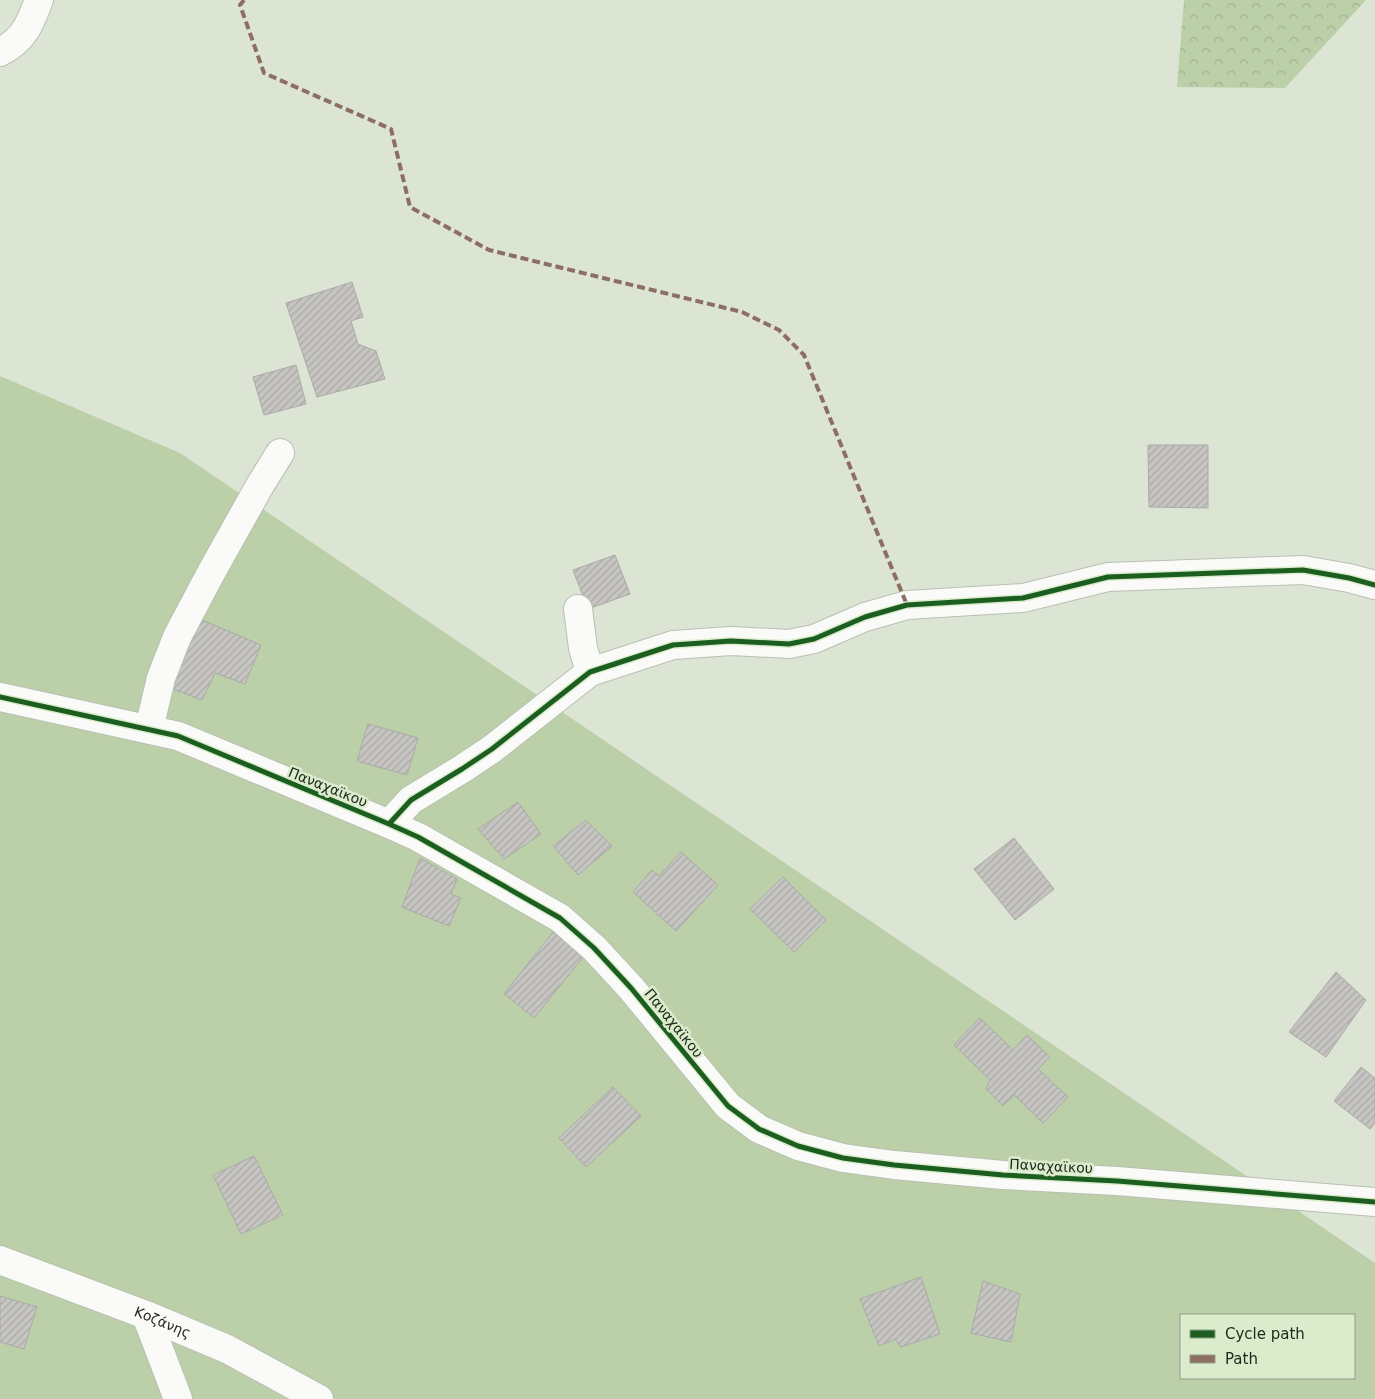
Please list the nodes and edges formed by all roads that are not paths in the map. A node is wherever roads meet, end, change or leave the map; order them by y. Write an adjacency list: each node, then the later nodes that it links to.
1 (39, 0): 2 (street)
2 (0, 52)
3 (280, 453): 8 (street)
4 (1375, 584): 6 (street)
5 (578, 609): 6 (street)
6 (590, 672): 9 (street)
7 (0, 697): 8 (street, Παναχαϊκου)
8 (149, 729): 9 (street, Παναχαϊκου)
9 (389, 824): 10 (street, Παναχαϊκου)
10 (1375, 1202)
11 (0, 1260): 12 (street, Κοζάνης)
12 (146, 1315): 13 (street); 14 (street, Κοζάνης)
13 (178, 1399)
14 (319, 1399)

